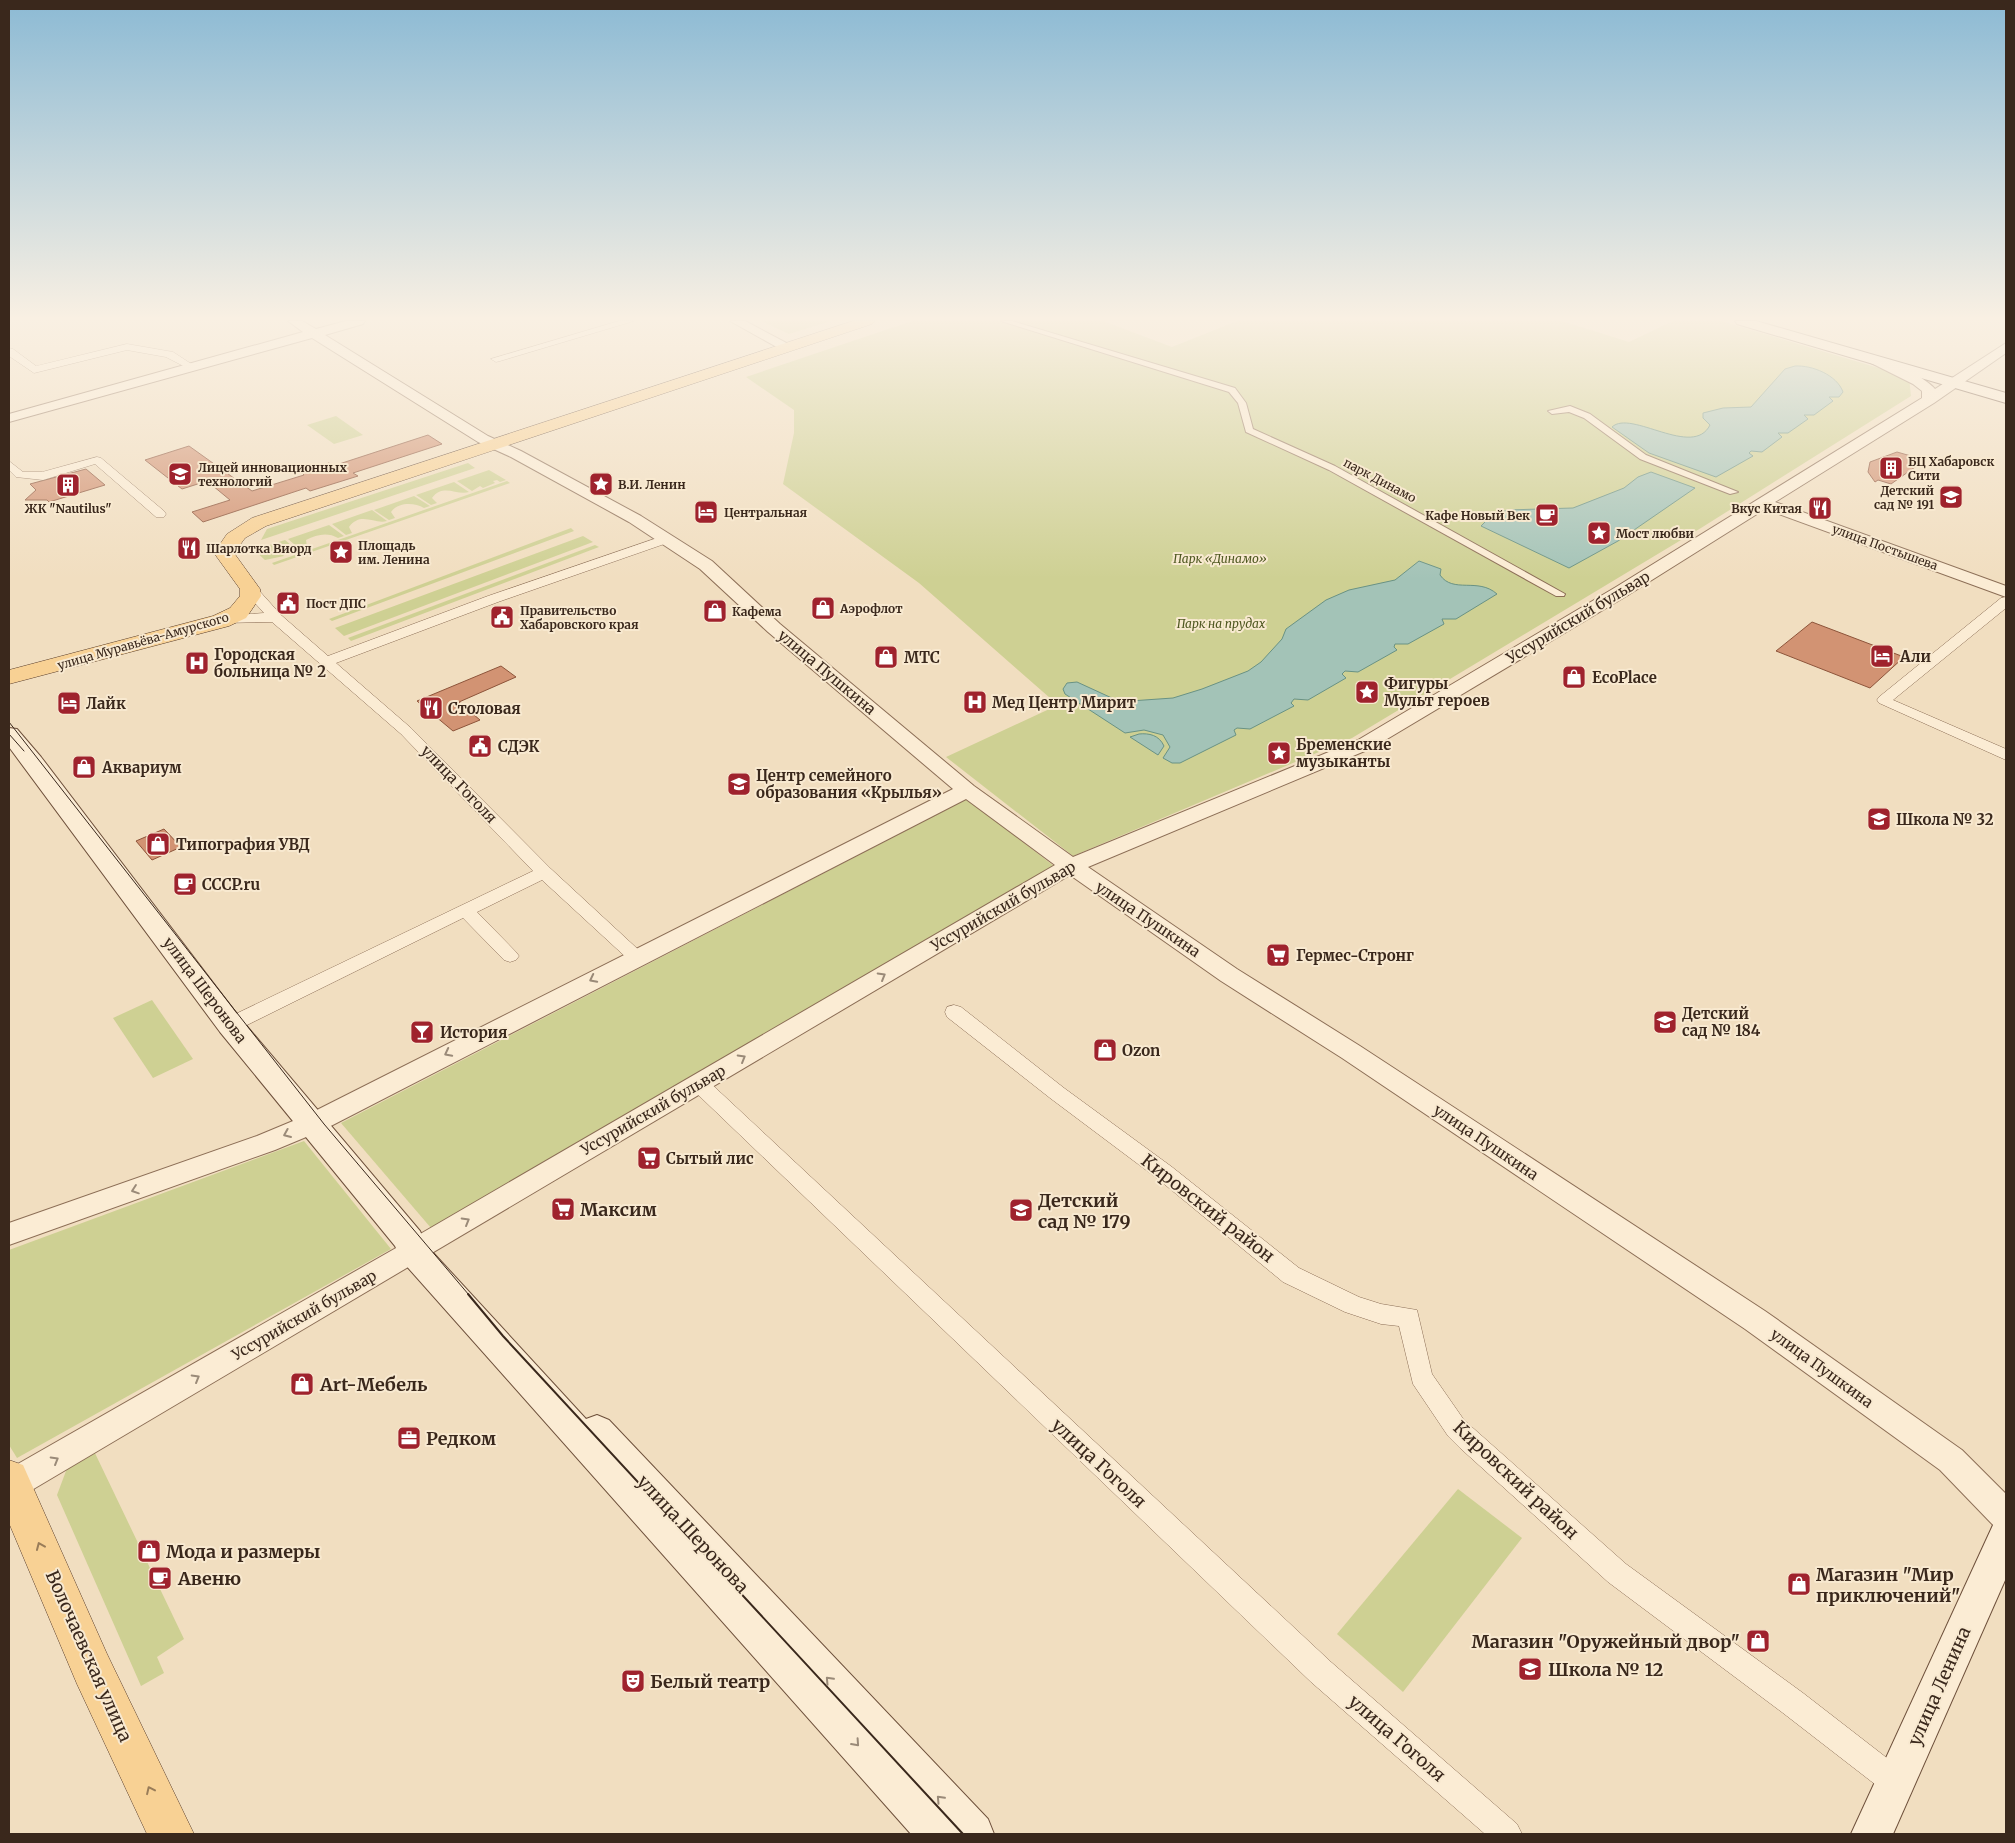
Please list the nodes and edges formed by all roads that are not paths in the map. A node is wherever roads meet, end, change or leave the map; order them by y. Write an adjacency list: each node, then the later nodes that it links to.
1 (48, 407): 7 (street)
2 (432, 407): 8 (street, улица Пушкина)
3 (607, 407): 8 (main road)
4 (1243, 407): 16 (street, парк Динамо)
5 (1918, 407): 11 (street, Уссурийский бульвар)
6 (1552, 411): 10 (street)
7 (9, 418)
8 (496, 444): 13 (street, улица Пушкина); 14 (main road)
9 (9, 464): 12 (street)
10 (1733, 492)
11 (1763, 503): 15 (street, улица Постышева); 25 (street, Уссурийский бульвар)
12 (160, 514)
13 (666, 539): 20 (street); 24 (street, улица Пушкина)
14 (250, 589): 18 (street, улица Гоголя); 19 (main road, улица Муравьёва-Амурского)
15 (2006, 592)
16 (1560, 594)
17 (2006, 601): 23 (street)
18 (276, 618): 19 (street); 20 (street, улица Гоголя)
19 (221, 621): 21 (main road, улица Муравьёва-Амурского)
20 (328, 661): 26 (street, улица Гоголя)
21 (9, 677)
22 (9, 734): 31 (main road, улица Шеронова)
23 (2006, 755)
24 (967, 790): 25 (street, улица Пушкина); 29 (street)
25 (1071, 866): 32 (street, Уссурийский бульвар, one-way to 25); 37 (street, улица Пушкина)
26 (544, 872): 27 (street); 29 (street, улица Гоголя)
27 (466, 910): 28 (street); 31 (street)
28 (510, 956)
29 (636, 957): 33 (street, one-way to 33)
30 (954, 1012): 39 (street, Кировский район)
31 (230, 1025): 33 (main road, улица Шеронова)
32 (699, 1084): 35 (street, Уссурийский бульвар, one-way to 32); 43 (street, улица Гоголя)
33 (313, 1124): 34 (street, one-way to 34); 35 (main road, улица Шеронова)
34 (9, 1234)
35 (416, 1246): 36 (street, Уссурийский бульвар, one-way to 35); 41 (main road, улица Шеронова, one-way to 41); 42 (main road, улица Шеронова, one-way to 35)
36 (10, 1483): 40 (main road, Волочаевская улица, one-way to 36)
37 (2006, 1516)
38 (2006, 1537): 39 (main road, улица Ленина)
39 (1896, 1782): 44 (main road, улица Ленина)
40 (171, 1834)
41 (939, 1834)
42 (973, 1834)
43 (1507, 1834)
44 (1872, 1834)

